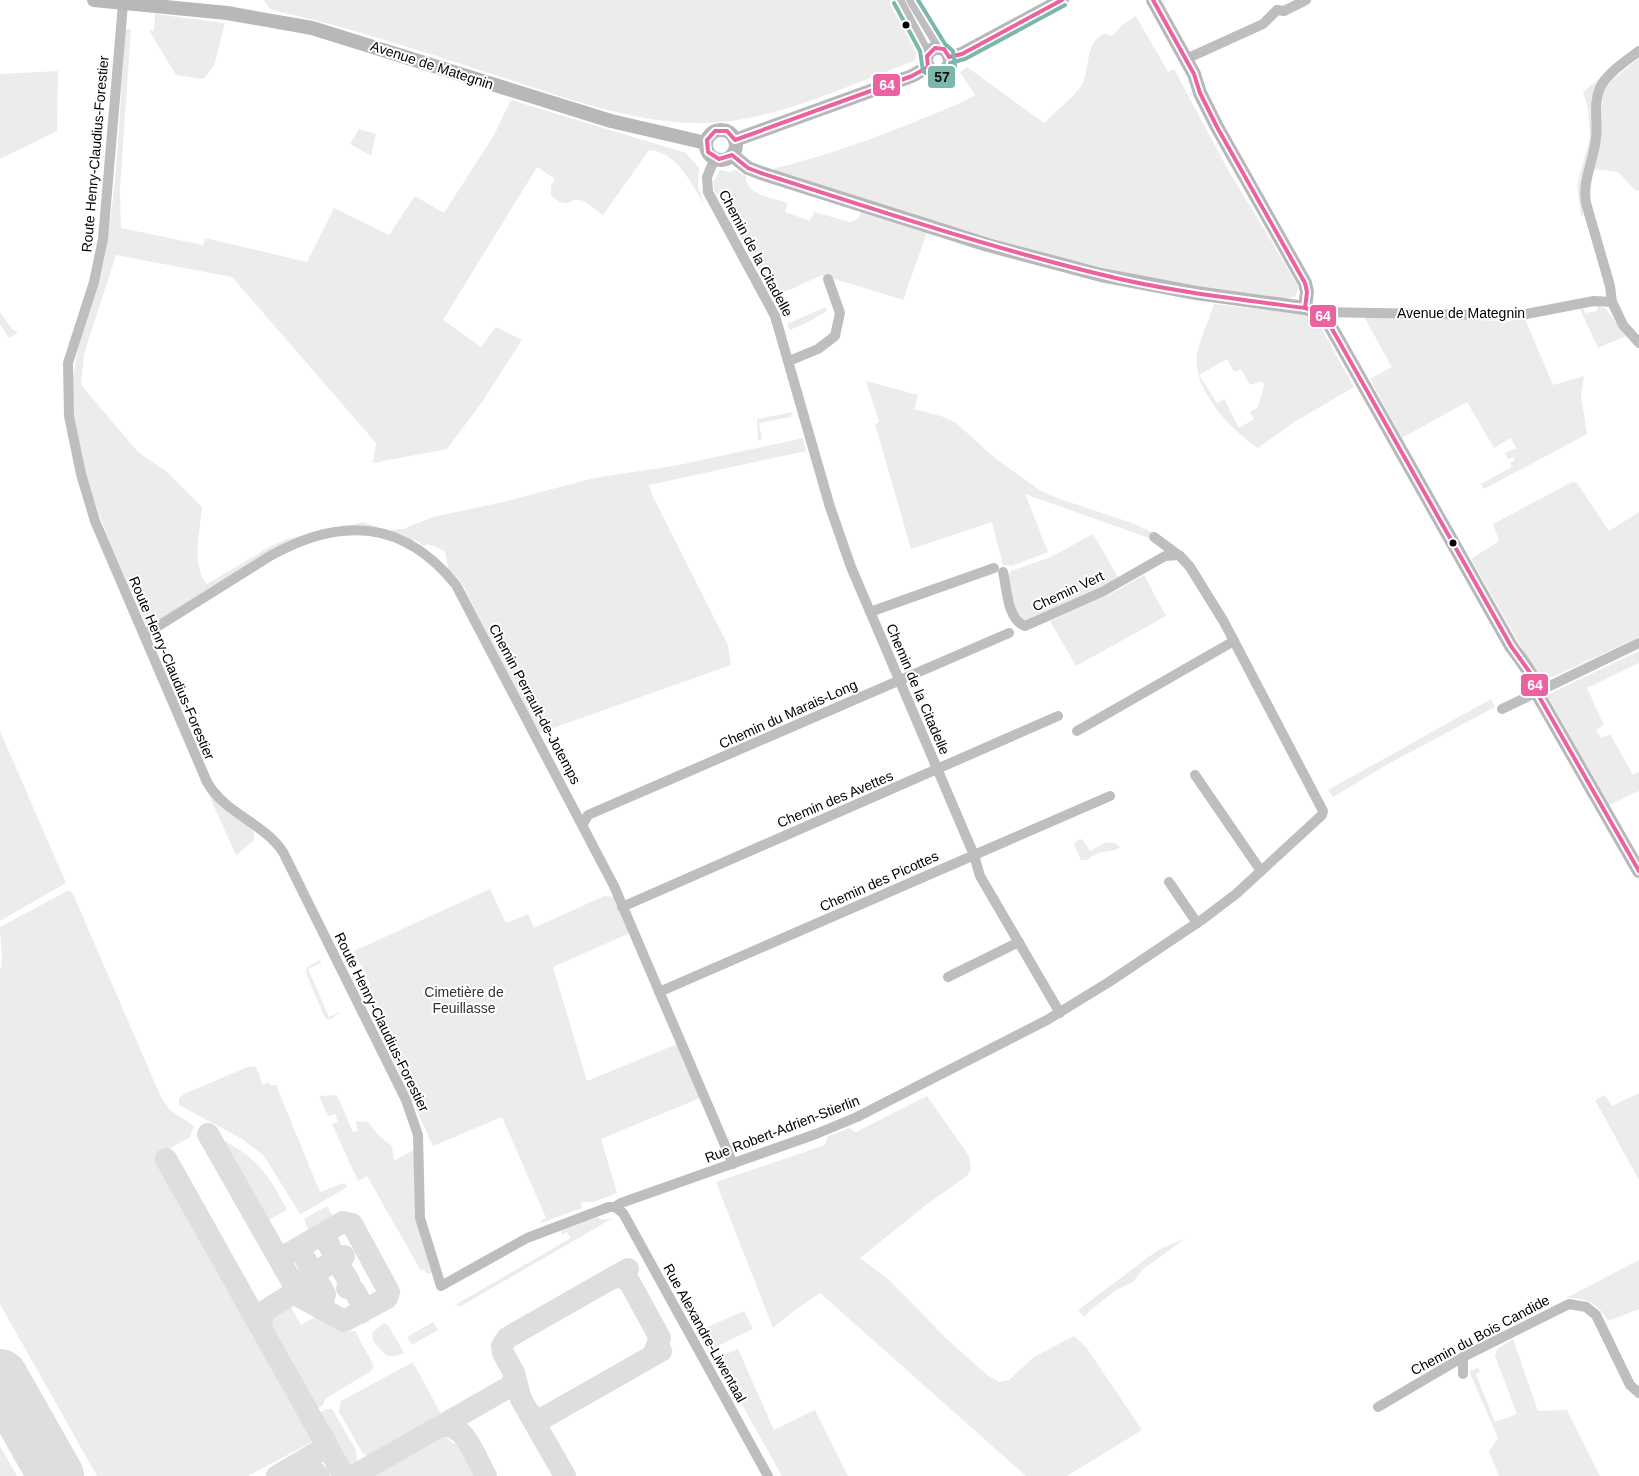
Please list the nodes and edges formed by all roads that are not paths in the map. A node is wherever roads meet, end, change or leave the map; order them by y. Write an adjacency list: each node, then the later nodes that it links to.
1 (94, 0): 8 (main road, Avenue de Mategnin)
2 (138, 0): 9 (main road, Avenue de Mategnin)
3 (899, 0): 11 (street)
4 (911, 0): 11 (street)
5 (1062, 0): 11 (main road)
6 (1153, 0): 12 (main road)
7 (1306, 0): 12 (street)
8 (123, 4): 9 (main road, Avenue de Mategnin); 27 (street, Route Henry-Claudius-Forestier)
9 (153, 5): 14 (main road, Avenue de Mategnin)
10 (1639, 51): 18 (street)
11 (936, 56): 13 (main road)
12 (1186, 58): 19 (main road)
13 (734, 140): 14 (main road); 15 (main road)
14 (706, 143): 16 (main road)
15 (732, 154): 16 (main road); 19 (main road)
16 (715, 158): 22 (street, Chemin de la Citadelle)
17 (828, 279): 22 (street)
18 (1612, 302): 20 (street, Avenue de Mategnin); 21 (street)
19 (1305, 308): 20 (main road)
20 (1319, 312): 31 (main road)
21 (1639, 343)
22 (789, 361): 25 (street, Chemin de la Citadelle)
23 (1154, 536): 24 (street)
24 (1177, 554): 25 (street, Chemin Vert); 28 (street)
25 (870, 612): 30 (street, Chemin de la Citadelle)
26 (1009, 633): 30 (street, Chemin du Marais-Long)
27 (144, 635): 38 (street, Chemin Perrault-de-Jotemps); 51 (street, Route Henry-Claudius-Forestier)
28 (1234, 641): 34 (street); 40 (street, Rue Robert-Adrien-Stierlin)
29 (1639, 643): 31 (street)
30 (898, 679): 35 (street, Chemin de la Citadelle); 38 (street, Chemin du Marais-Long)
31 (1537, 693): 32 (street); 41 (main road)
32 (1502, 709)
33 (1058, 716): 35 (street, Chemin des Avettes)
34 (1077, 731)
35 (937, 769): 39 (street, Chemin de la Citadelle); 43 (street, Chemin des Avettes)
36 (1196, 775): 40 (street)
37 (1110, 796): 39 (street, Chemin des Picottes)
38 (583, 824): 43 (street, Chemin Perrault-de-Jotemps)
39 (974, 855): 45 (street, Chemin de la Citadelle); 47 (street, Chemin des Picottes)
40 (1261, 871): 44 (street, Rue Robert-Adrien-Stierlin)
41 (1639, 871)
42 (1169, 882): 44 (street)
43 (622, 907): 47 (street, Chemin Perrault-de-Jotemps)
44 (1197, 923): 48 (street, Rue Robert-Adrien-Stierlin)
45 (1019, 942): 46 (street); 48 (street, Chemin de la Citadelle)
46 (948, 977)
47 (659, 992): 49 (street, Chemin Perrault-de-Jotemps)
48 (1060, 1013): 49 (street, Rue Robert-Adrien-Stierlin)
49 (734, 1164): 50 (street, Rue Robert-Adrien-Stierlin)
50 (615, 1208): 51 (street, Rue Robert-Adrien-Stierlin); 56 (street, Rue Alexandre-Liwentaal)
51 (441, 1286)
52 (1463, 1357): 53 (street); 54 (street, Chemin du Bois Candide); 55 (street, Chemin du Bois Candide)
53 (1463, 1374)
54 (1639, 1393)
55 (1378, 1407)
56 (768, 1476)

